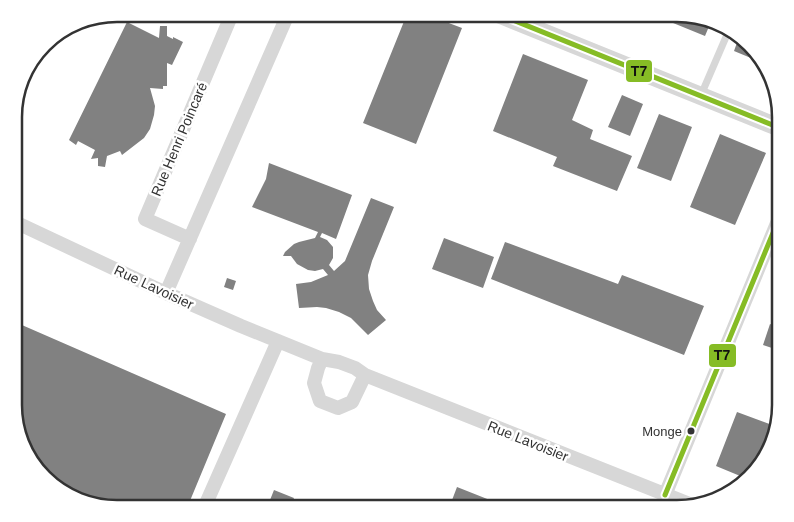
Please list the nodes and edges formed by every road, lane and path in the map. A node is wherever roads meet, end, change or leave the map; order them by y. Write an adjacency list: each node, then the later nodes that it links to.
1 (535, 22): 5 (street)
2 (228, 23): 9 (street, Rue Henri Poincaré)
3 (284, 23): 9 (street)
4 (726, 37): 5 (lane)
5 (701, 96): 6 (street)
6 (771, 124)
7 (22, 225): 10 (street, Rue Lavoisier)
8 (771, 238): 14 (street)
9 (190, 239): 10 (street)
10 (166, 293): 11 (street, Rue Lavoisier)
11 (278, 341): 12 (street, Rue Lavoisier); 16 (street)
12 (322, 359): 13 (street, Rue Lavoisier); 13 (street)
13 (365, 376): 14 (street, Rue Lavoisier)
14 (665, 495): 15 (street, Rue Lavoisier)
15 (676, 499)
16 (208, 500)

